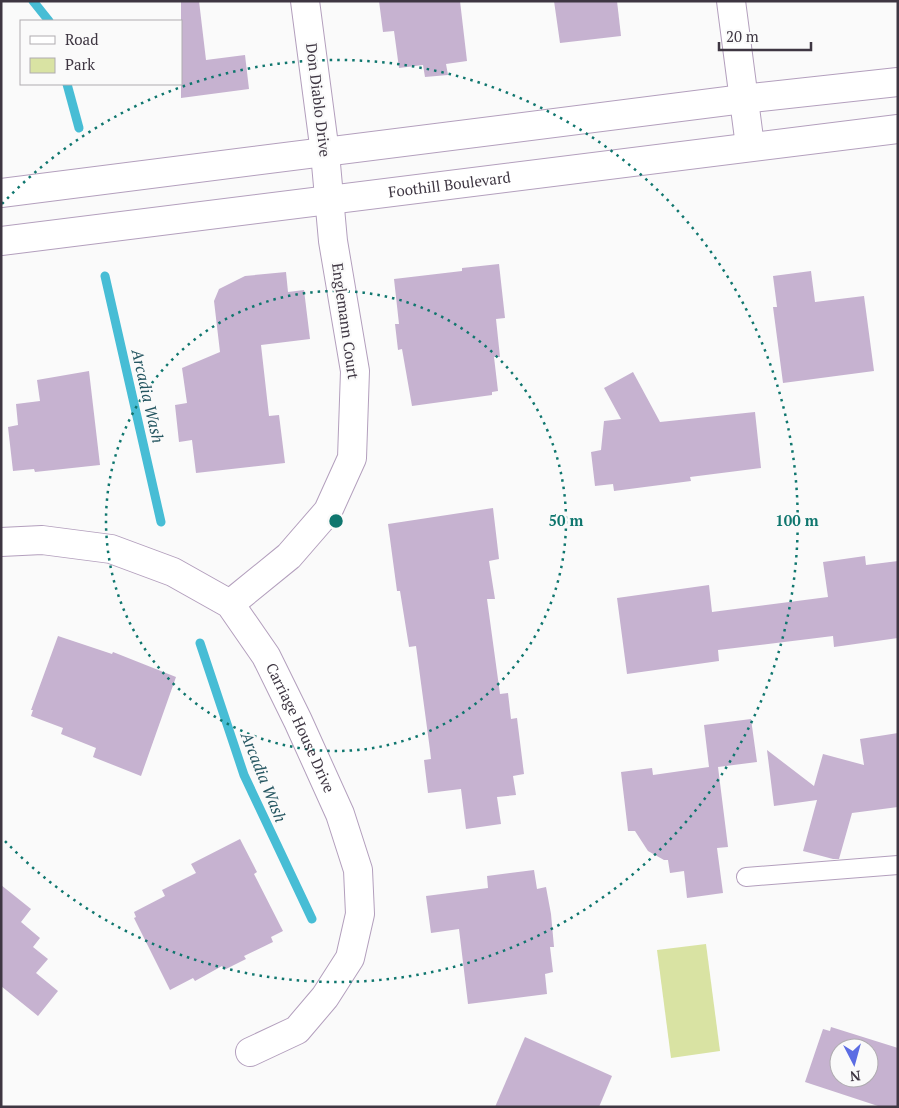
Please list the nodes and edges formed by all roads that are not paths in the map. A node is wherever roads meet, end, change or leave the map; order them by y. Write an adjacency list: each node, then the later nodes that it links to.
1 (306, 1): 7 (main road, Don Diablo Drive)
2 (731, 1): 4 (main road)
3 (898, 82): 4 (main road)
4 (743, 99): 6 (main road); 7 (main road)
5 (898, 129): 6 (main road, Foothill Boulevard)
6 (750, 146): 9 (main road, Foothill Boulevard)
7 (325, 154): 8 (main road); 9 (main road, Don Diablo Drive)
8 (1, 193)
9 (330, 200): 10 (main road, Foothill Boulevard); 12 (main road, Englemann Court)
10 (1, 241)
11 (1, 542): 12 (main road, Carriage House Drive)
12 (230, 604): 15 (main road, Carriage House Drive)
13 (898, 865): 14 (lane)
14 (746, 877)
15 (250, 1052)

